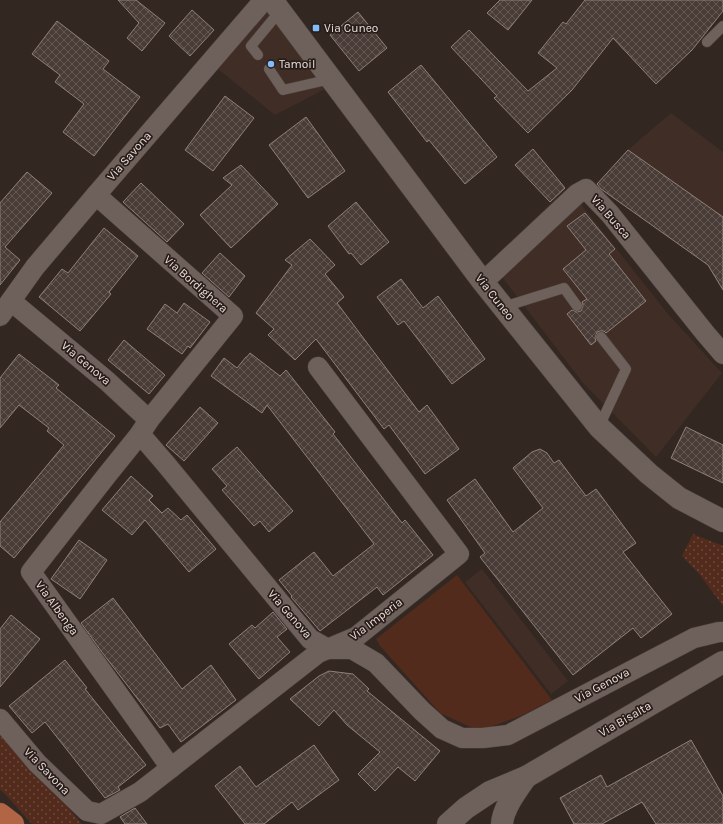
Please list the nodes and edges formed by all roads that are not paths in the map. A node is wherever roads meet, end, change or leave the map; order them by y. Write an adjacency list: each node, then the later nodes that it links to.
1 (272, 4): 4 (lane); 6 (main road, Via Cuneo); 7 (street, Via Savona)
2 (723, 26): 3 (lane)
3 (707, 42)
4 (258, 55)
5 (268, 69): 6 (lane)
6 (331, 79): 8 (main road, Via Cuneo)
7 (96, 195): 11 (street, Via Savona); 15 (street, Via Bordighera)
8 (483, 282): 10 (main road, Via Cuneo); 13 (street, Via Busca)
9 (577, 306): 10 (lane)
10 (503, 308): 16 (main road, Via Cuneo)
11 (6, 309): 15 (street, Via Genova)
12 (601, 337): 16 (lane)
13 (723, 354)
14 (318, 367): 19 (street, Via Imperia)
15 (144, 427): 19 (street, Via Genova); 22 (street, Via Albenga)
16 (599, 427): 17 (main road, Via Cuneo)
17 (723, 521)
18 (723, 632): 19 (street, Via Genova)
19 (328, 649): 22 (street, Via Imperia)
20 (723, 662): 23 (main road, Via Bisalta)
21 (0, 718): 25 (street, Via Savona)
22 (171, 768): 25 (street, Via Imperia)
23 (526, 777): 27 (main road, Via Bisalta); 30 (main road, Via Bisalta)
24 (0, 814): 26 (main road)
25 (101, 814)
26 (13, 824)
27 (448, 824)
28 (452, 824): 29 (main road)
29 (472, 824)
30 (502, 824)

